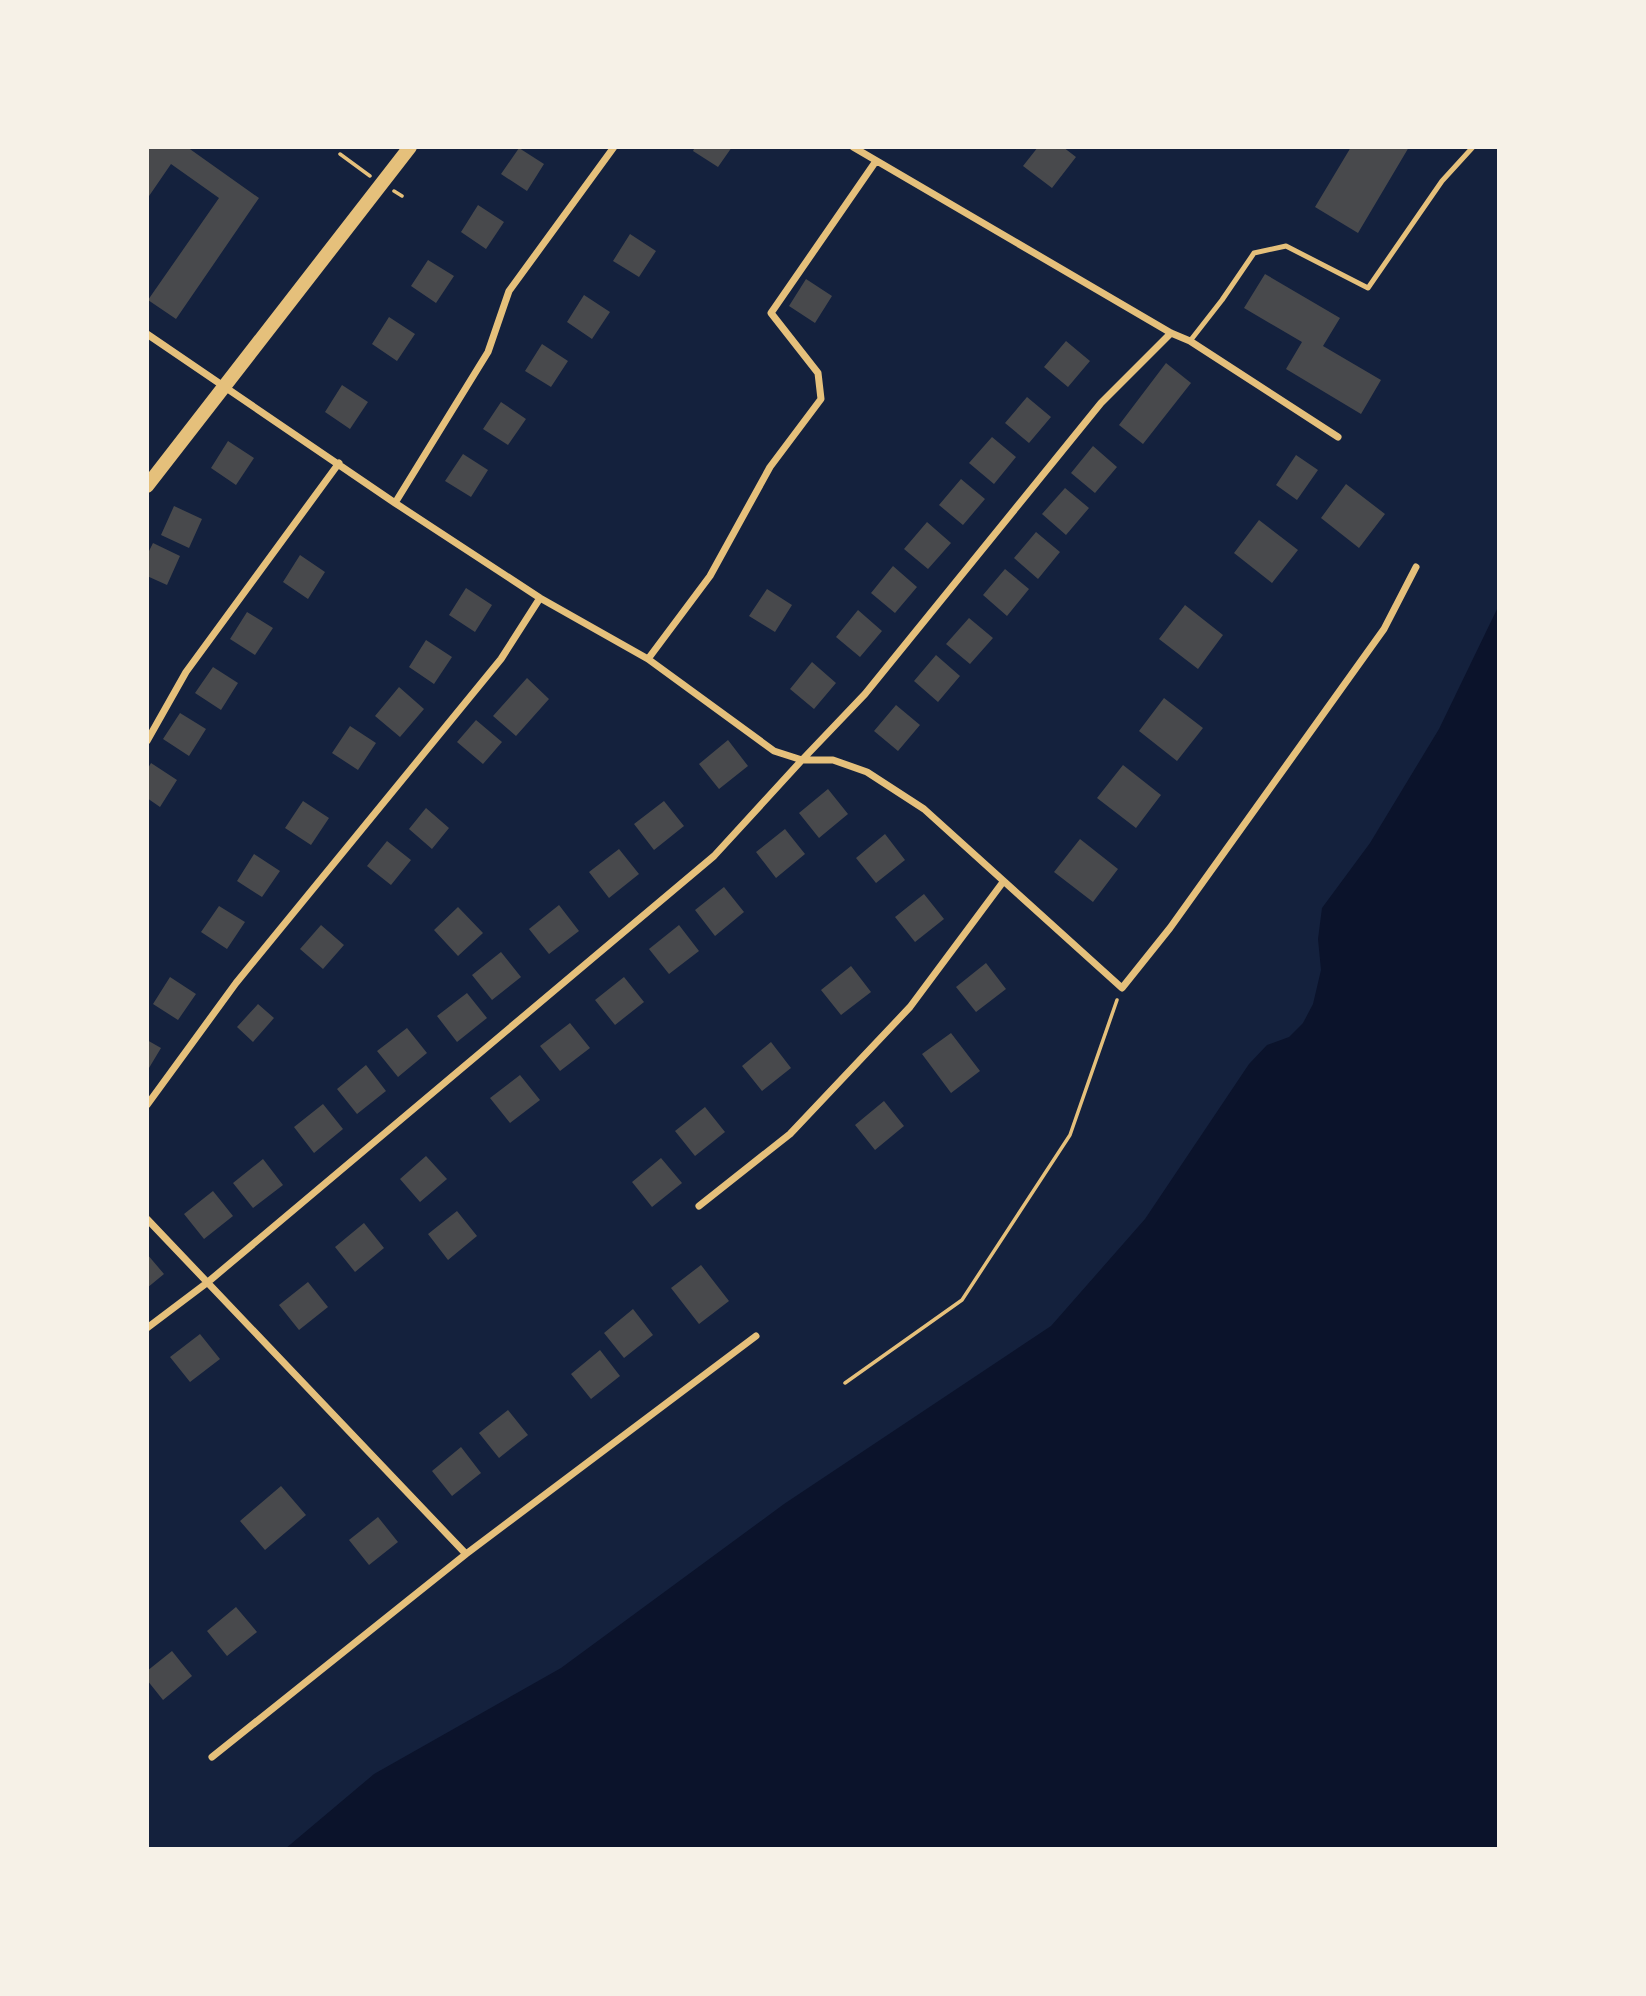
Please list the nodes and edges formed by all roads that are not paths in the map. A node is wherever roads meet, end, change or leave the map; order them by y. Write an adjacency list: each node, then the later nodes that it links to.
1 (410, 147): 9 (main road)
2 (614, 147): 13 (street)
3 (853, 147): 5 (street)
4 (1473, 147): 8 (lane)
5 (876, 161): 6 (street); 16 (street)
6 (1171, 333): 8 (street); 18 (street)
7 (147, 334): 9 (street)
8 (1190, 341): 10 (street)
9 (223, 386): 11 (street); 12 (main road)
10 (1338, 437)
11 (339, 463): 13 (street); 17 (street)
12 (147, 486)
13 (395, 503): 15 (street)
14 (1416, 567): 19 (street)
15 (540, 598): 16 (street); 20 (street)
16 (648, 659): 18 (street)
17 (147, 741)
18 (802, 760): 19 (street); 23 (street)
19 (1003, 882): 21 (street)
20 (147, 1105)
21 (699, 1206)
22 (147, 1219): 23 (street)
23 (208, 1282): 24 (street); 26 (street)
24 (147, 1328)
25 (756, 1336): 26 (street)
26 (466, 1554): 27 (street)
27 (212, 1757)

